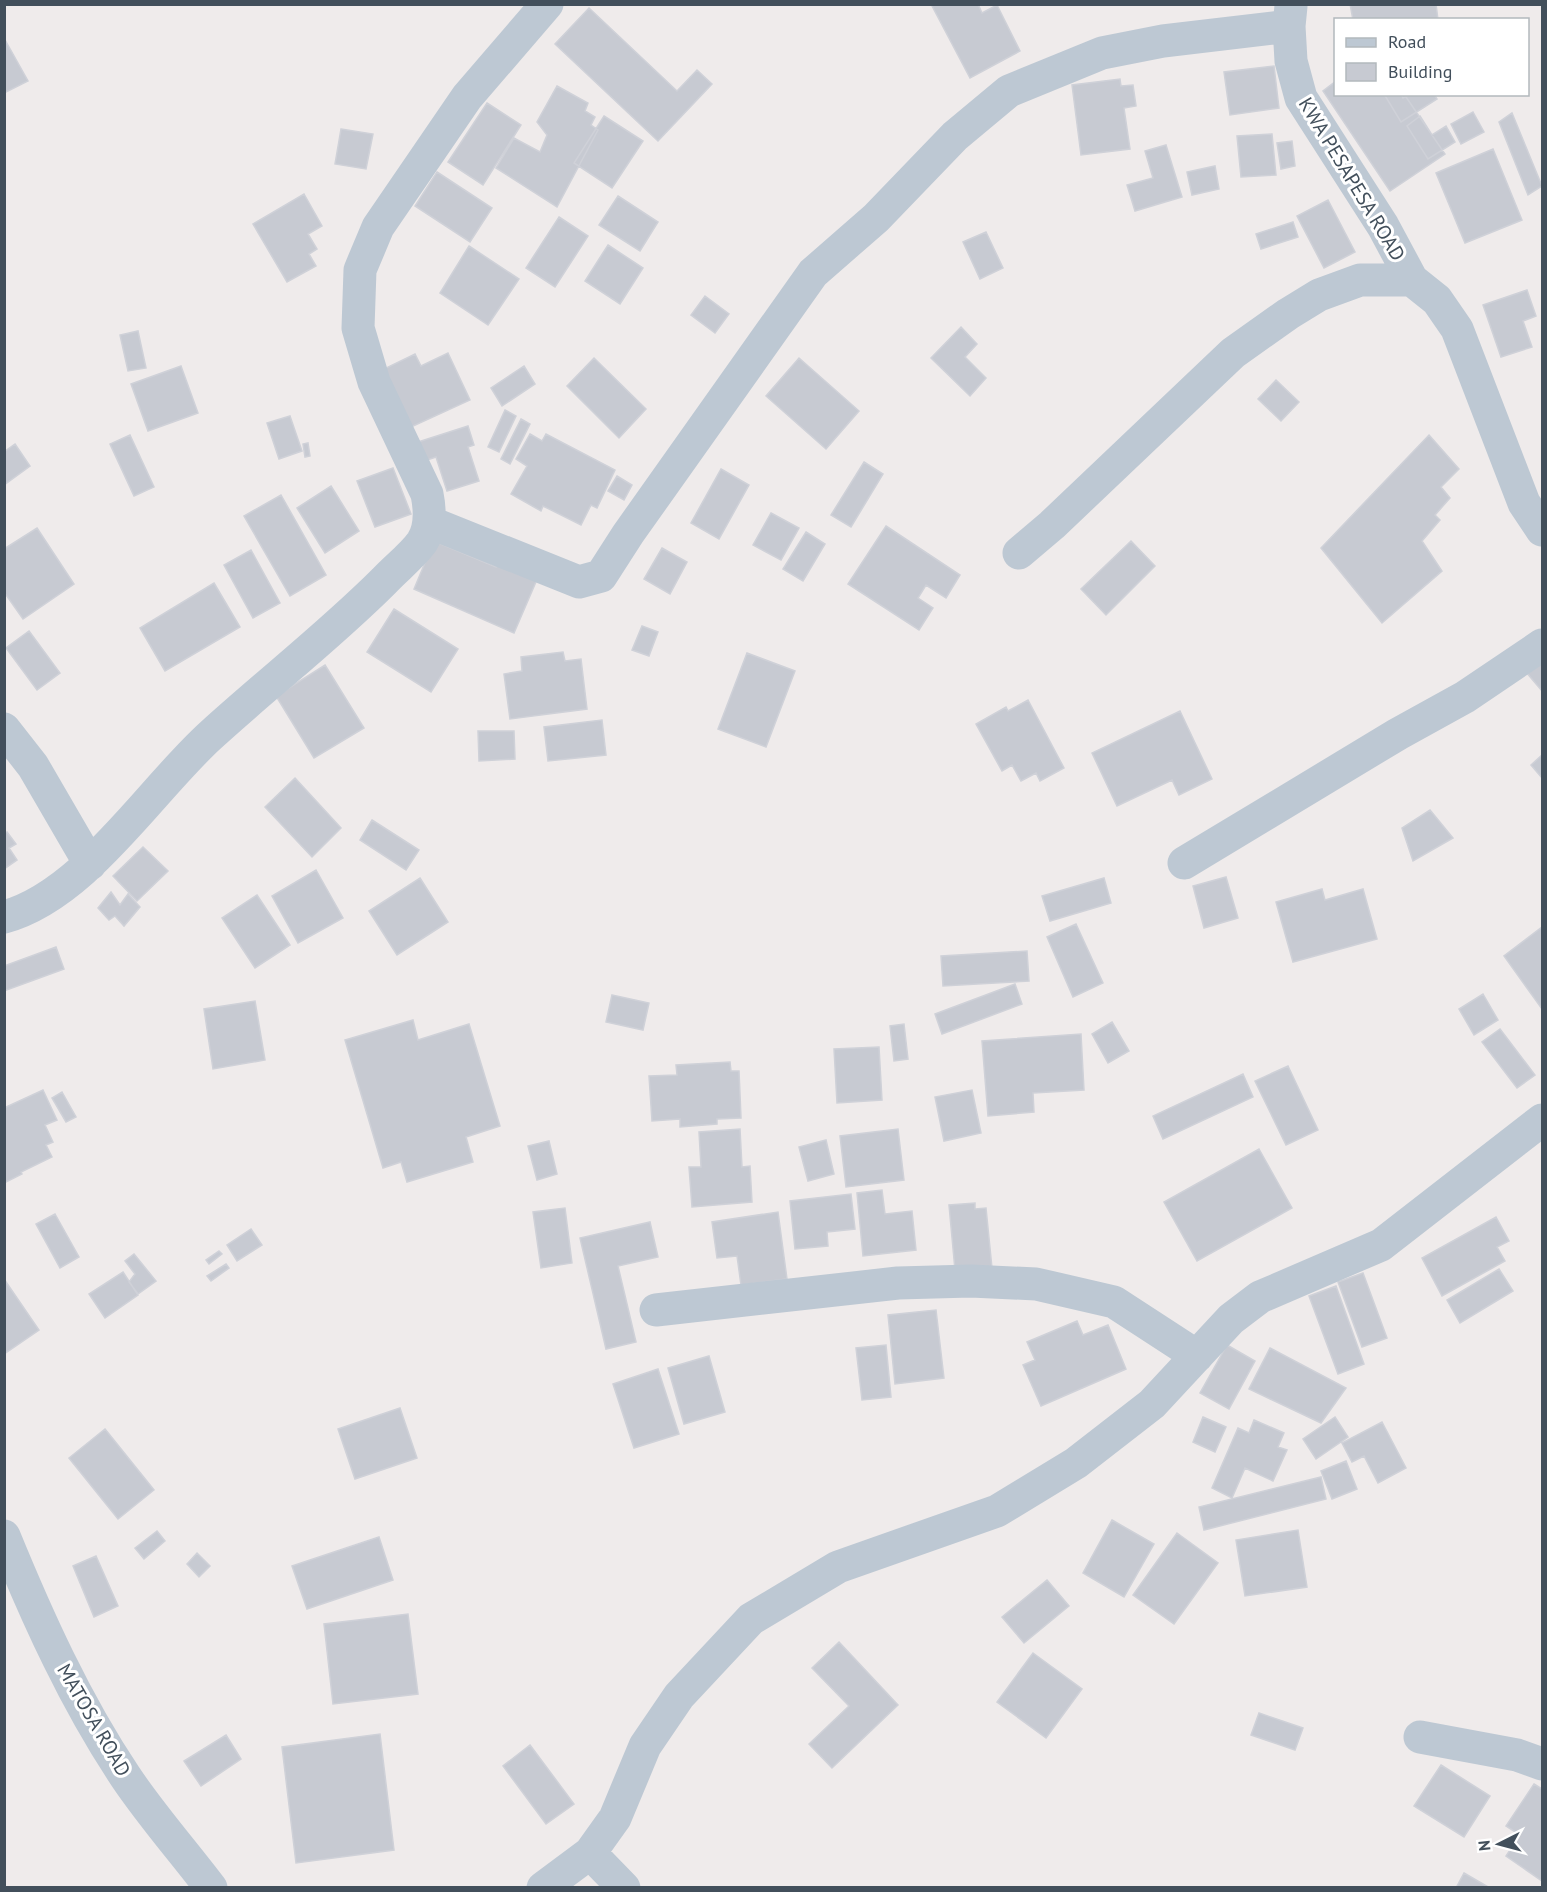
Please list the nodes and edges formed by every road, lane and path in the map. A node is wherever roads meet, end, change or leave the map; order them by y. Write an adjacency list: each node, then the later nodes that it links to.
1 (548, 4): 4 (street)
2 (1290, 15): 3 (street, KWA PESAPESA ROAD); 4 (street)
3 (1412, 280): 5 (street); 6 (street)
4 (429, 522): 10 (street)
5 (1542, 530)
6 (1019, 553)
7 (1542, 645): 9 (street)
8 (4, 729): 10 (street)
9 (1184, 863)
10 (90, 864): 11 (street)
11 (4, 917)
12 (1542, 1120): 14 (street)
13 (656, 1310): 14 (street)
14 (1197, 1356): 19 (street)
15 (4, 1536): 16 (street, MATOSA ROAD)
16 (13, 1582): 20 (street, MATOSA ROAD)
17 (1420, 1737): 18 (street)
18 (1542, 1764)
19 (590, 1853): 21 (street); 22 (street)
20 (212, 1887)
21 (543, 1887)
22 (624, 1887)

